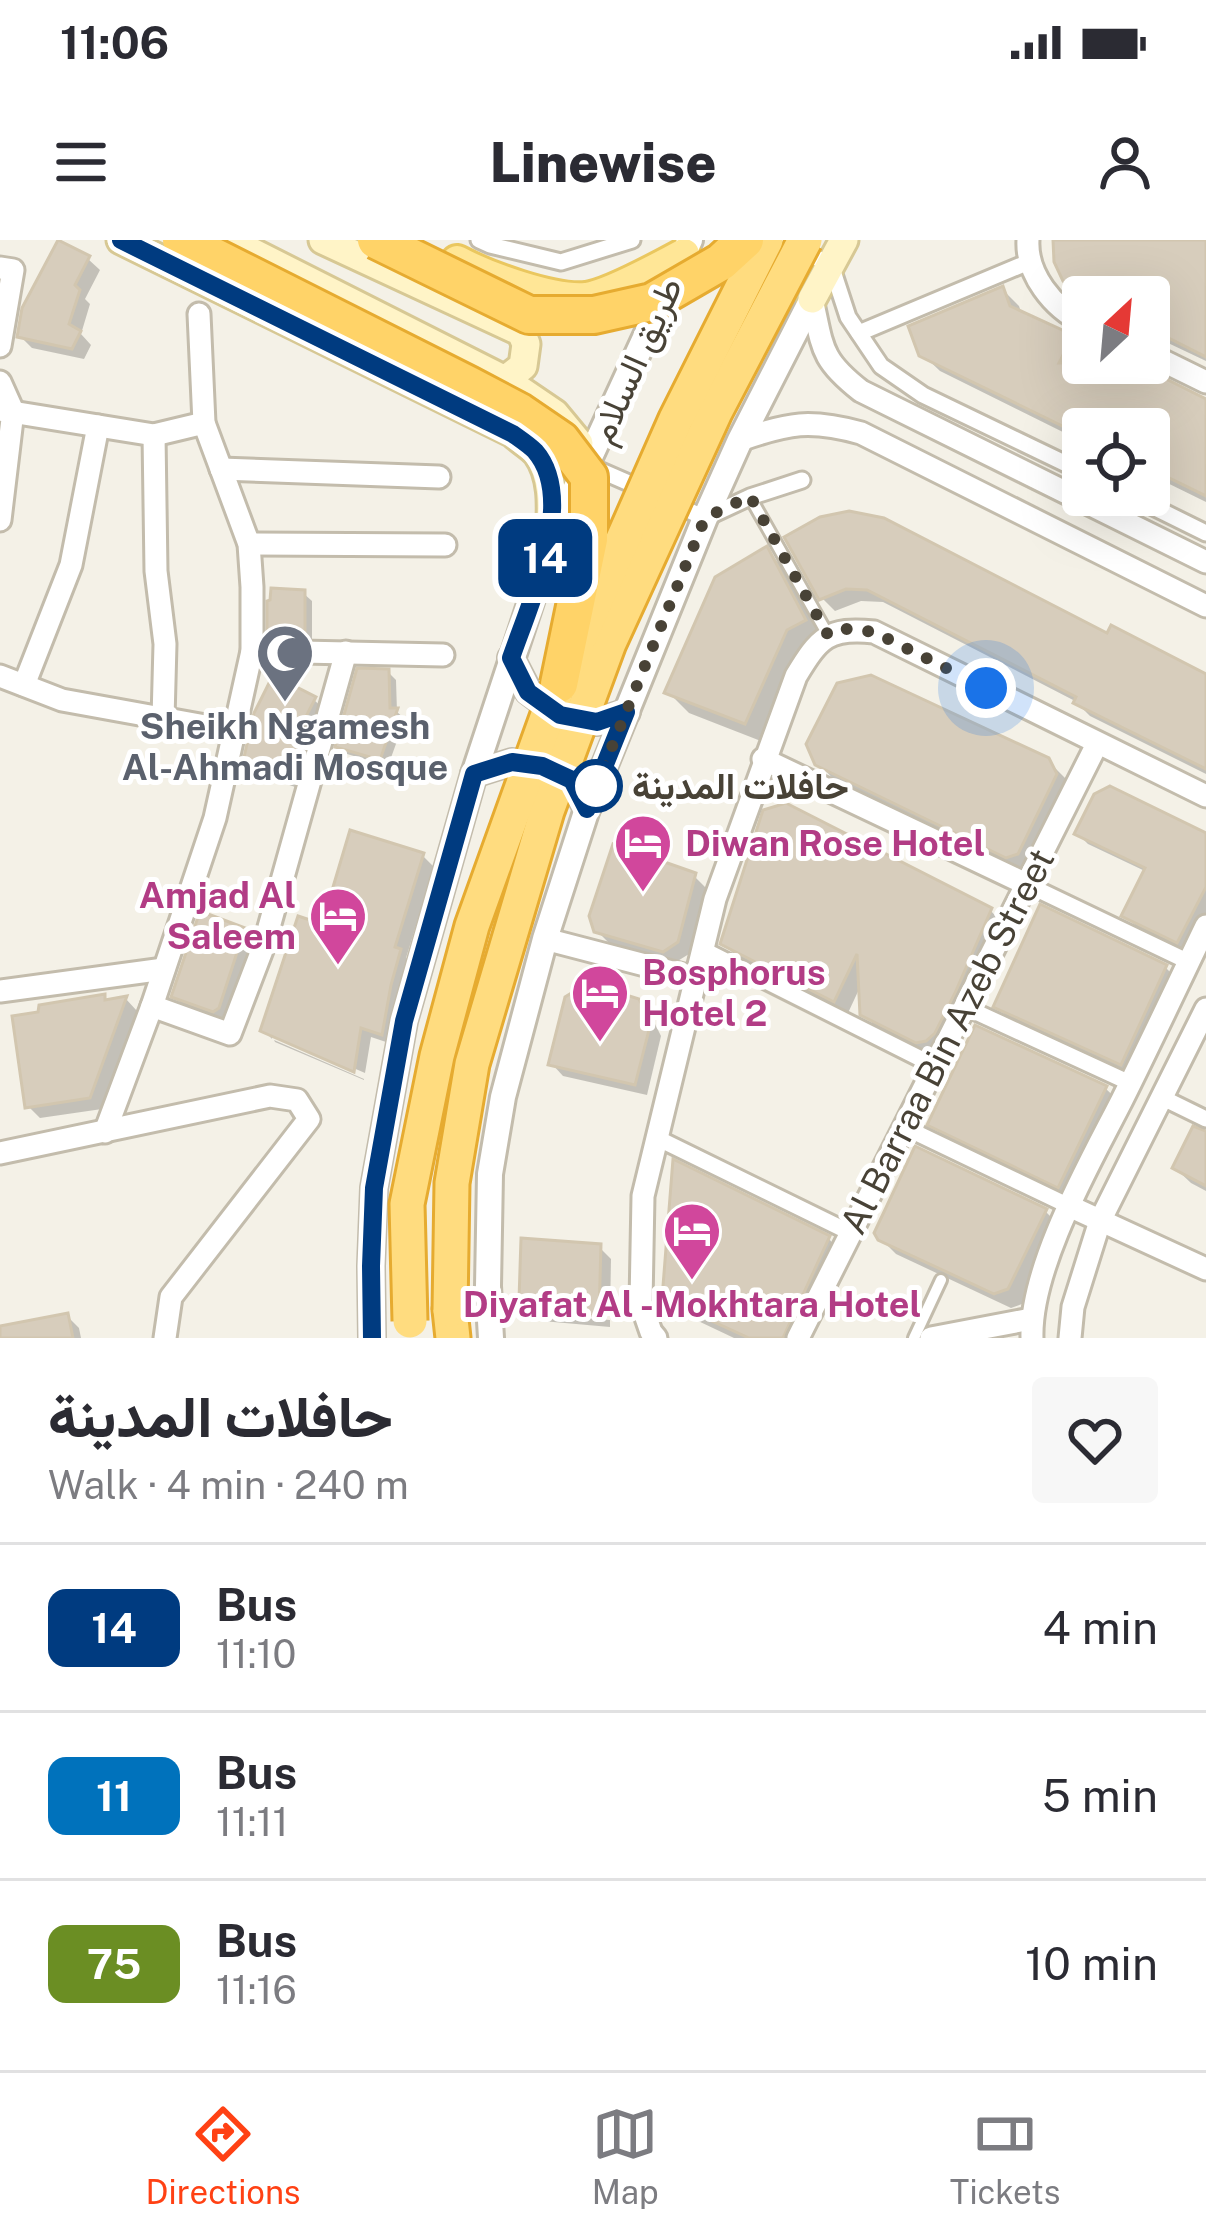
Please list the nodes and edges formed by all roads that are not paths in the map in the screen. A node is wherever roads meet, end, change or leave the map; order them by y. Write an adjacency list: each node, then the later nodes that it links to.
1 (121, 240): 47 (main road)
2 (181, 240): 56 (highway, bridge)
3 (228, 240): 27 (main road)
4 (323, 240): 18 (main road)
5 (376, 240): 9 (highway, bridge)
6 (414, 240): 16 (main road)
7 (479, 240): 8 (street)
8 (632, 240)
9 (745, 240)
10 (766, 240): 56 (highway, bridge)
11 (780, 240): 15 (street)
12 (806, 240): 91 (highway, bridge)
13 (687, 247): 16 (main road); 21 (street, طريق السلام)
14 (1030, 251): 20 (street); 24 (street)
15 (837, 252): 19 (main road); 24 (street)
16 (445, 256): 18 (main road)
17 (0, 268): 25 (street)
18 (439, 296): 23 (main road)
19 (812, 299): 34 (street); 48 (street)
20 (1062, 308)
21 (657, 313): 23 (main road); 35 (street, طريق السلام)
22 (199, 314): 31 (street)
23 (521, 332): 27 (main road)
24 (859, 333): 36 (street)
25 (0, 346)
26 (1170, 365): 29 (street)
27 (505, 380): 35 (main road)
28 (0, 382): 30 (street)
29 (1206, 382)
30 (6, 411): 32 (street); 43 (street)
31 (204, 423): 33 (street); 37 (street)
32 (98, 426): 33 (street); 57 (street)
33 (154, 435): 59 (street)
34 (740, 440): 42 (street); 49 (street)
35 (589, 461): 42 (street); 47 (street, طريق السلام)
36 (1062, 462)
37 (220, 469): 38 (street); 45 (street)
38 (439, 477)
39 (802, 480): 40 (street)
40 (750, 496): 42 (street); 50 (lane)
41 (1170, 515): 44 (street)
42 (705, 518): 58 (street)
43 (0, 520)
44 (1206, 533)
45 (249, 544): 46 (street); 51 (street)
46 (445, 544)
47 (550, 544): 54 (street, طريق السلام)
48 (1206, 562)
49 (1206, 606)
50 (828, 635): 61 (street); 62 (street)
51 (252, 652): 52 (street); 60 (street)
52 (346, 652): 53 (street); 74 (street)
53 (443, 656)
54 (511, 658): 58 (street); 63 (street, طريق السلام)
55 (0, 676): 57 (street)
56 (559, 684): 93 (highway, bridge)
57 (24, 685): 59 (street)
58 (626, 712): 65 (street)
59 (163, 719): 60 (street)
60 (233, 731): 71 (street)
61 (1097, 744): 64 (street); 66 (street, Al Barraa Bin Azeb Street)
62 (764, 759): 66 (street); 69 (street)
63 (474, 774): 65 (street); 95 (street, طريق السلام)
64 (1206, 796)
65 (587, 809): 68 (street)
66 (1026, 884): 70 (street); 75 (street, Al Barraa Bin Azeb Street)
67 (1206, 926): 70 (street)
68 (544, 939): 72 (street); 96 (street)
69 (702, 950): 72 (street); 77 (street)
70 (1189, 962): 78 (street)
71 (164, 969): 73 (street); 74 (street)
72 (695, 978): 83 (street)
73 (0, 991)
74 (152, 1006): 82 (street)
75 (965, 1006): 77 (street, Al Barraa Bin Azeb Street); 78 (street)
76 (1206, 1009): 79 (street)
77 (935, 1066): 81 (street, Al Barraa Bin Azeb Street)
78 (1130, 1083): 86 (street)
79 (1163, 1097): 80 (street); 87 (street)
80 (1206, 1119)
81 (904, 1127): 86 (street); 88 (street, Al Barraa Bin Azeb Street)
82 (105, 1132): 85 (street); 94 (street)
83 (657, 1138): 88 (street); 97 (street)
84 (0, 1139): 85 (street)
85 (1, 1153)
86 (1069, 1206): 87 (street); 92 (street)
87 (1100, 1221): 89 (street); 101 (street)
88 (850, 1233): 98 (street, Al Barraa Bin Azeb Street)
89 (1206, 1269)
90 (941, 1280): 99 (lane)
91 (451, 1324)
92 (1031, 1329): 100 (street)
93 (412, 1330)
94 (165, 1338)
95 (372, 1338)
96 (490, 1338)
97 (656, 1338)
98 (798, 1338)
99 (914, 1338)
100 (931, 1338)
101 (1070, 1338)

